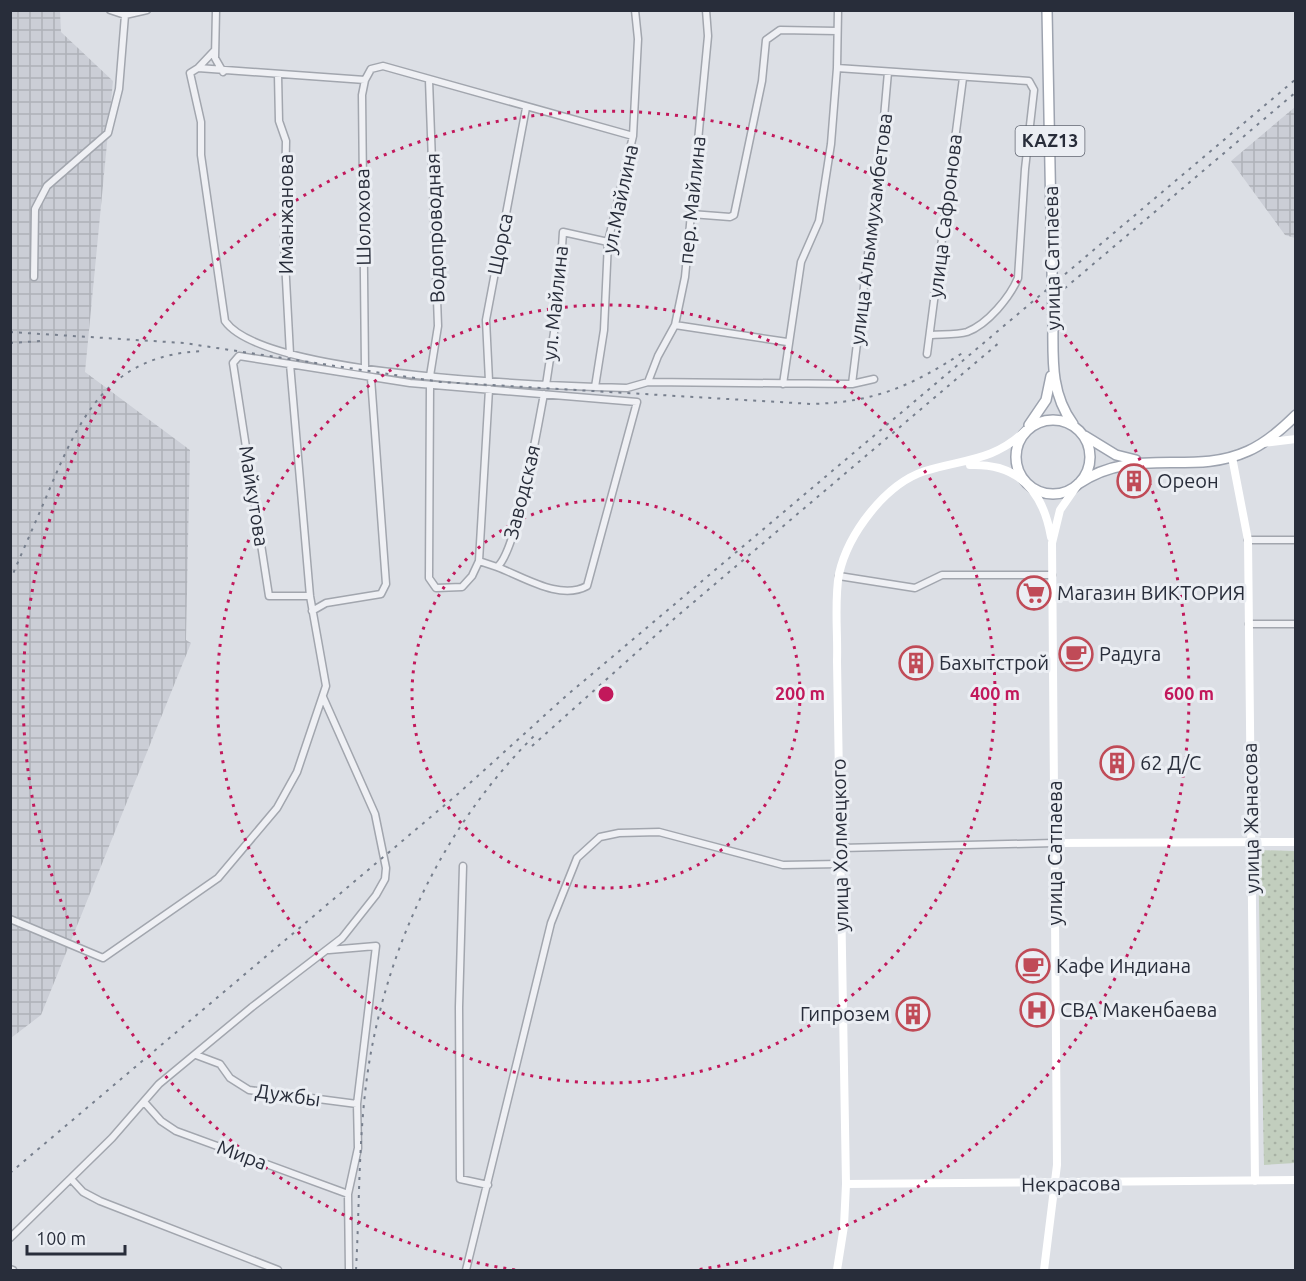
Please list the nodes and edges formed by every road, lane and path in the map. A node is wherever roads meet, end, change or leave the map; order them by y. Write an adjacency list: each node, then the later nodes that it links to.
1 (110, 10): 8 (street)
2 (147, 10): 8 (street)
3 (216, 10): 10 (street)
4 (635, 10): 20 (street, ул.Майлина)
5 (706, 10): 21 (street, пер. Майлина)
6 (838, 10): 9 (street)
7 (1047, 10): 29 (main road, улица Сатпаева / KAZ13, bridge)
8 (125, 15): 23 (street)
9 (837, 31): 11 (street); 21 (street)
10 (214, 51): 12 (street); 13 (street)
11 (837, 68): 14 (street); 26 (street)
12 (195, 69): 13 (street); 27 (street)
13 (223, 72): 15 (street)
14 (888, 72): 16 (street); 40 (street, улица Альммухамбетова)
15 (278, 75): 17 (street); 27 (street, Иманжанова)
16 (963, 78): 25 (street, улица Сафронова); 25 (street)
17 (365, 80): 18 (street, Шолохова); 31 (street, Шолохова)
18 (429, 80): 19 (street); 33 (street, Водопроводная)
19 (526, 108): 20 (street); 36 (street, Щорса)
20 (633, 136): 22 (street, ул.Майлина)
21 (691, 213): 24 (street, пер. Майлина)
22 (608, 242): 42 (street, ул. Майлина); 43 (street, ул.Майлина)
23 (34, 277)
24 (675, 325): 26 (street); 37 (street, пер. Майлина)
25 (930, 335): 28 (street, улица Сафронова)
26 (787, 342): 39 (street)
27 (290, 354): 31 (street)
28 (927, 354)
29 (1053, 361): 47 (main road, KAZ13); 48 (main road, KAZ13)
30 (290, 364): 34 (street); 63 (street); 63 (street, Майкутова)
31 (365, 367): 32 (street)
32 (411, 373): 33 (street); 38 (street)
33 (430, 376): 36 (street)
34 (371, 378): 38 (street); 64 (street)
35 (874, 379): 40 (street)
36 (489, 381): 42 (street)
37 (648, 382): 39 (street); 43 (street)
38 (410, 383): 41 (street)
39 (783, 384): 40 (street)
40 (852, 384)
41 (430, 385): 44 (street); 59 (street)
42 (546, 385): 43 (street)
43 (595, 387)
44 (489, 389): 45 (street); 59 (street)
45 (544, 394): 60 (street, Заводская); 60 (street)
46 (1296, 415): 50 (main road, KAZ13)
47 (1025, 431): 48 (main road, KAZ13); 53 (street); 55 (main road, KAZ13)
48 (1080, 432): 52 (main road, KAZ13); 54 (main road, KAZ13)
49 (1296, 439): 50 (street)
50 (1263, 443): 51 (main road, KAZ13)
51 (1232, 457): 52 (main road, KAZ13); 56 (street, улица Жанасова)
52 (1142, 462): 54 (main road, KAZ13)
53 (940, 468): 55 (street); 62 (street, улица Холмецкого)
54 (1078, 484): 55 (main road, KAZ13); 58 (street)
55 (1029, 486): 58 (street)
56 (1248, 540): 57 (street); 65 (street, улица Жанасова)
57 (1296, 540)
58 (1052, 543): 61 (street, улица Сатпаева)
59 (479, 561): 60 (street)
60 (497, 567)
61 (1053, 575): 62 (street); 69 (street, улица Сатпаева)
62 (839, 576): 71 (street, улица Холмецкого)
63 (310, 596): 64 (street)
64 (312, 611): 67 (street)
65 (1249, 624): 66 (street); 70 (street, улица Жанасова)
66 (1296, 624)
67 (323, 697): 74 (street); 75 (street)
68 (1296, 842): 70 (street)
69 (1054, 843): 70 (street); 71 (street); 83 (street, улица Сатпаева)
70 (1251, 843): 80 (street, улица Жанасова)
71 (840, 848): 72 (street, улица Холмецкого)
72 (840, 864): 82 (street, улица Холмецкого); 84 (street)
73 (463, 866): 84 (street)
74 (10, 919)
75 (328, 950): 76 (street); 78 (street)
76 (196, 1055): 77 (street); 78 (street, Дужбы)
77 (145, 1104): 79 (street); 85 (street, Мира)
78 (357, 1104): 85 (street)
79 (71, 1179): 86 (street); 87 (street)
80 (1255, 1180): 81 (street, Некрасова); 83 (street, Некрасова)
81 (1296, 1180)
82 (846, 1184): 83 (street, Некрасова); 90 (street, улица Холмецкого)
83 (1056, 1184): 91 (street, улица Сатпаева)
84 (488, 1185): 89 (street)
85 (348, 1194): 88 (street)
86 (10, 1238)
87 (278, 1270)
88 (349, 1270)
89 (466, 1270)
90 (837, 1270)
91 (1044, 1270)

